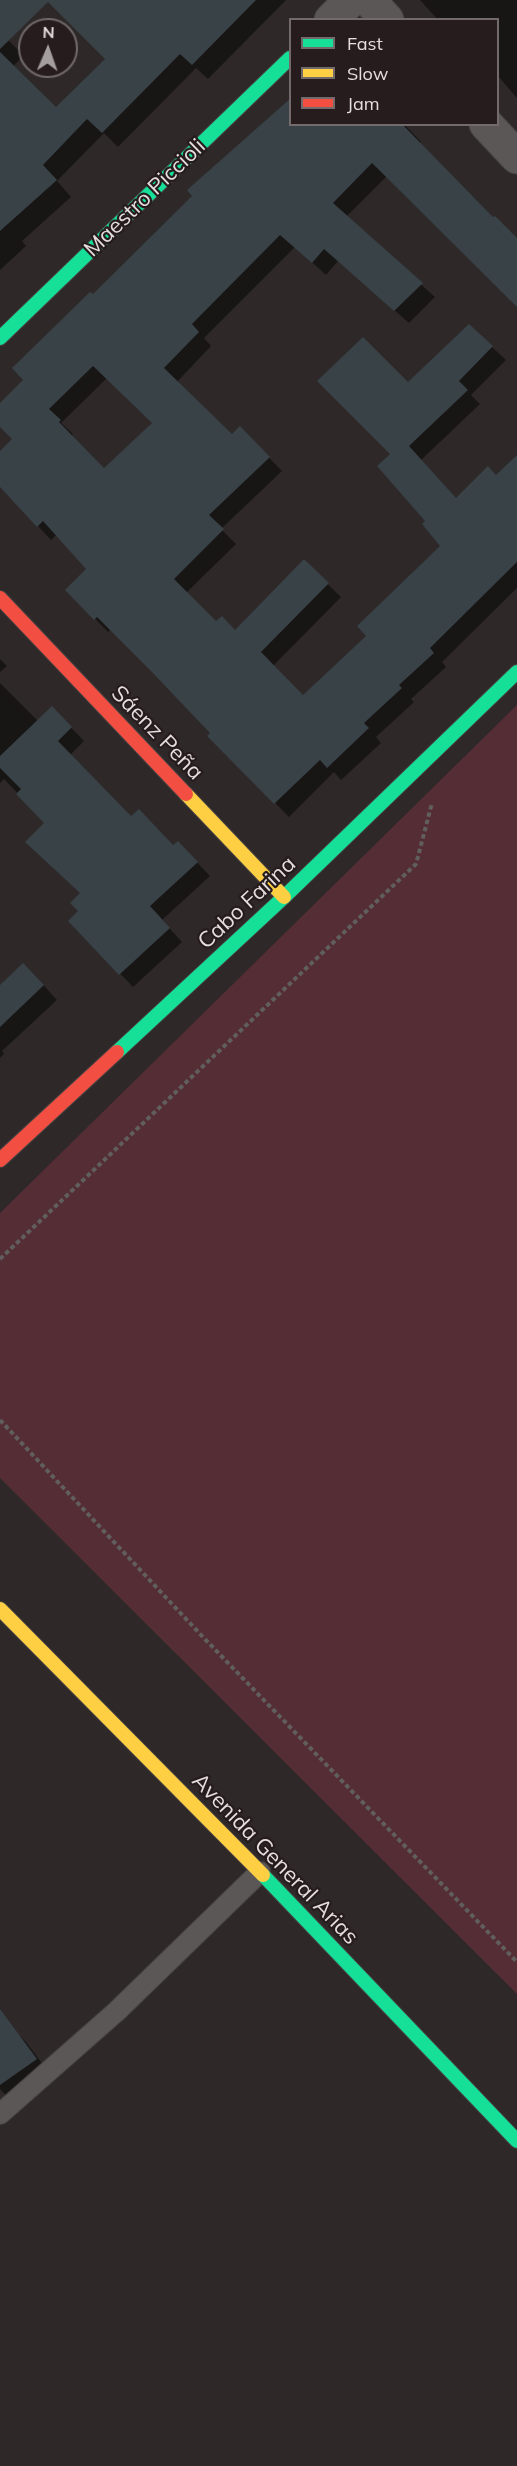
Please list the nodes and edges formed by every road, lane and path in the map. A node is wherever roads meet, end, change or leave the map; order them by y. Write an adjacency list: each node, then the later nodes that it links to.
1 (351, 0): 3 (street)
2 (369, 0): 4 (street)
3 (333, 18)
4 (385, 18)
5 (289, 60): 8 (street, Maestro Piccioli)
6 (488, 126): 7 (street)
7 (517, 157)
8 (0, 338)
9 (0, 598): 12 (street, Sáenz Peña)
10 (517, 672): 12 (street, Cabo Farina)
11 (433, 803): 14 (path)
12 (284, 897): 13 (street, Cabo Farina)
13 (0, 1160)
14 (0, 1259)
15 (0, 1420): 18 (path)
16 (0, 1609): 17 (street, Avenida General Arias)
17 (260, 1872): 19 (lane); 20 (street, Avenida General Arias)
18 (517, 1962)
19 (0, 2114)
20 (517, 2141)

